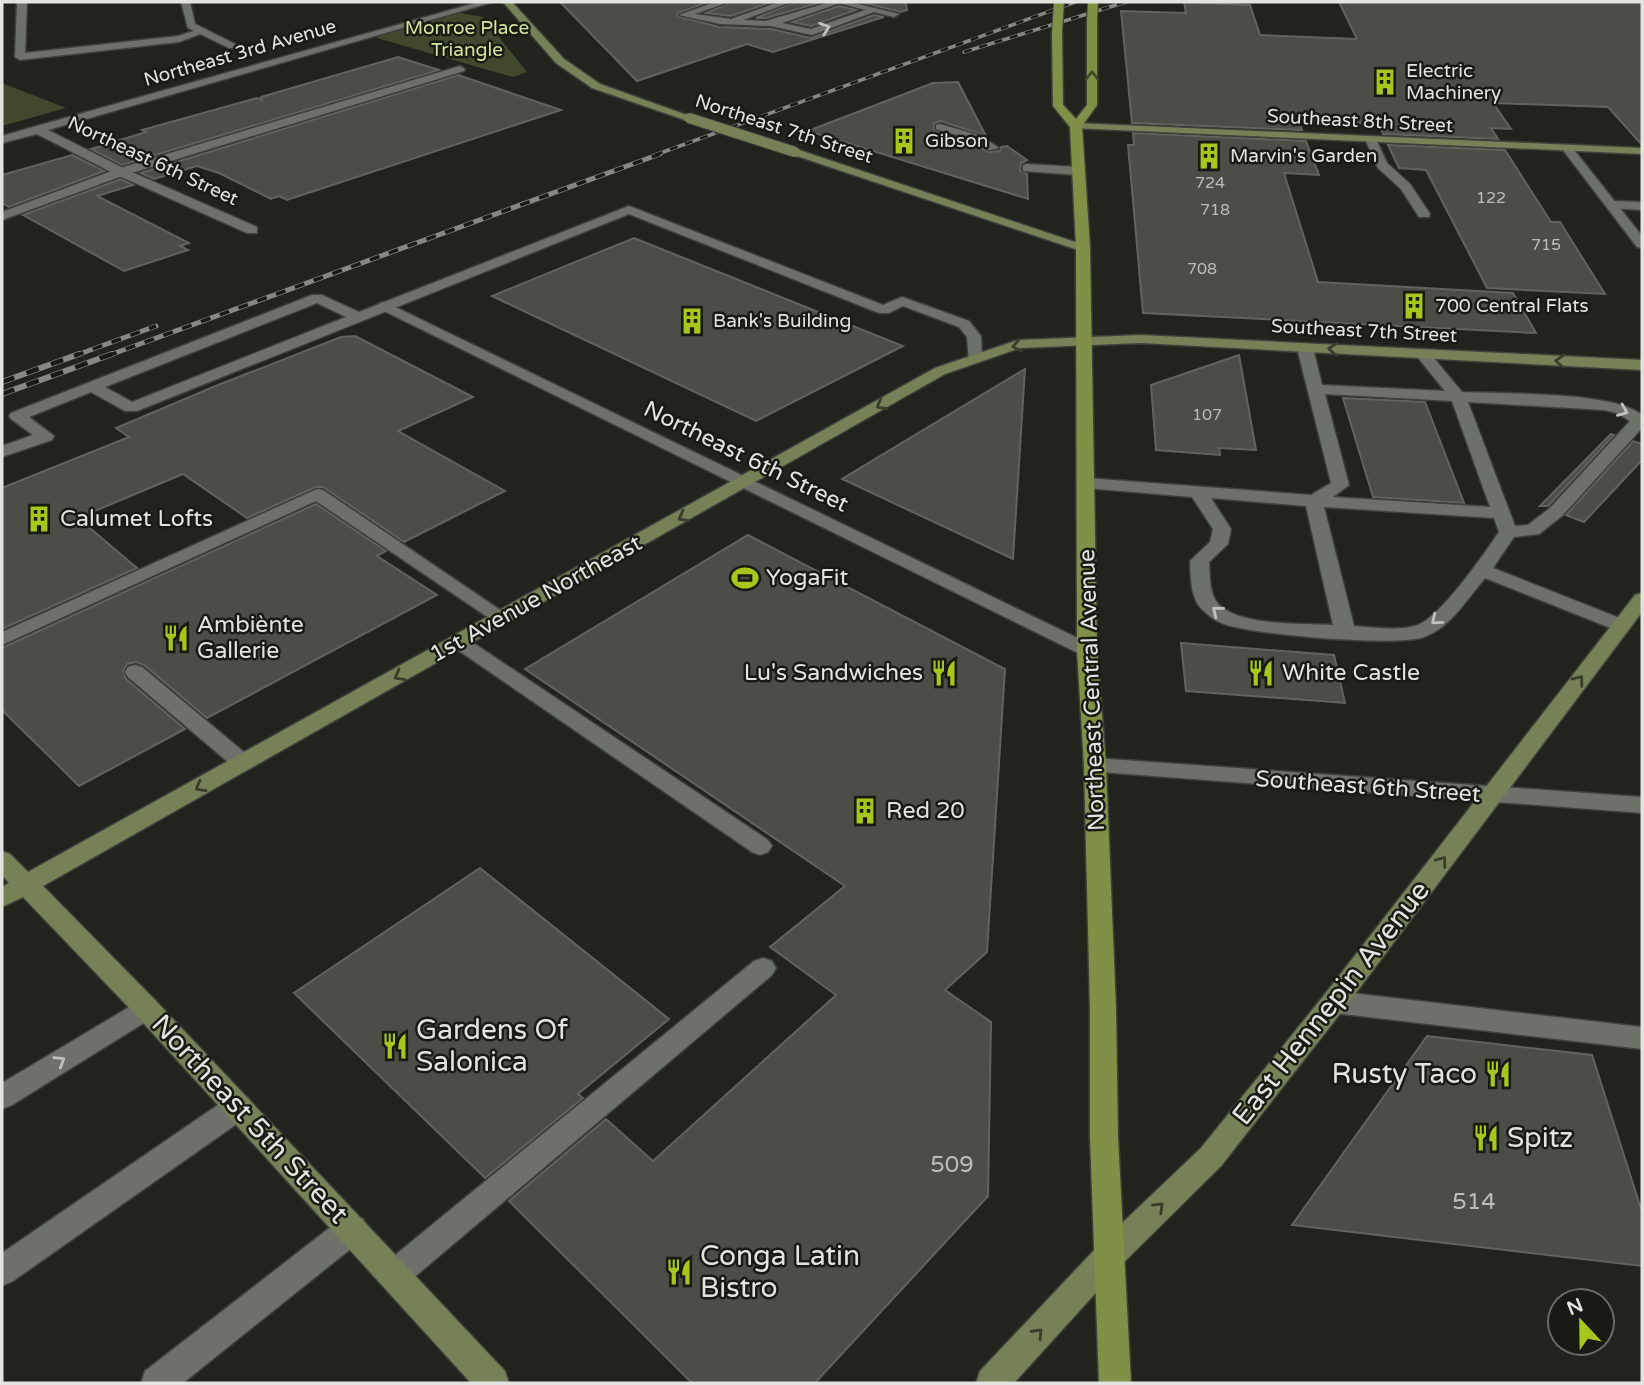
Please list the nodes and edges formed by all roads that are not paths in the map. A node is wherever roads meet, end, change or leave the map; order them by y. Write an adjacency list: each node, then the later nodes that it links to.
1 (22, 2): 14 (street)
2 (185, 2): 14 (street)
3 (488, 2): 19 (street, Northeast 3rd Avenue)
4 (507, 2): 34 (street, Northeast 7th Street, bridge)
5 (724, 2): 12 (street)
6 (788, 2): 12 (street)
7 (838, 2): 10 (street); 13 (street)
8 (1059, 2): 17 (main road, bridge)
9 (1093, 2): 17 (main road, one-way to 9, bridge)
10 (874, 10): 11 (street); 13 (street, one-way to 10)
11 (894, 14)
12 (728, 22): 13 (street)
13 (775, 24)
14 (203, 32): 15 (street)
15 (232, 46)
16 (460, 69): 27 (street)
17 (1076, 126): 20 (street, Southeast 8th Street); 26 (main road, Northeast Central Avenue)
18 (940, 127): 22 (street)
19 (37, 129): 21 (street, Northeast 3rd Avenue); 27 (street, Northeast 6th Street)
20 (1371, 139): 23 (street, Southeast 8th Street); 30 (street)
21 (2, 140)
22 (993, 148)
23 (1567, 148): 24 (street, Southeast 8th Street); 28 (street)
24 (1642, 151)
25 (1027, 168): 26 (street)
26 (1078, 170): 34 (main road, Northeast Central Avenue)
27 (121, 172): 31 (street); 32 (street, Northeast 6th Street)
28 (1612, 205): 29 (street); 33 (street)
29 (1642, 206)
30 (1424, 214)
31 (2, 216)
32 (252, 230)
33 (1642, 244)
34 (1083, 247): 37 (main road, Northeast Central Avenue)
35 (385, 306): 36 (street); 40 (street); 46 (street, Northeast 6th Street)
36 (357, 317): 42 (street); 42 (street)
37 (1085, 341): 38 (street, Southeast 7th Street); 40 (street, 1st Avenue Northeast, one-way to 40); 47 (main road, Northeast Central Avenue)
38 (1305, 348): 39 (street, Southeast 7th Street, one-way to 38); 43 (street)
39 (1423, 354): 41 (street, Southeast 7th Street, one-way to 39); 44 (street)
40 (974, 359): 46 (street, 1st Avenue Northeast, one-way to 46)
41 (1642, 365)
42 (92, 386): 45 (street)
43 (1315, 389): 44 (street); 49 (street)
44 (1458, 397): 50 (street); 51 (street, one-way to 51)
45 (2, 453)
46 (746, 482): 54 (street, 1st Avenue Northeast, one-way to 54); 59 (street, Northeast 6th Street)
47 (1086, 483): 48 (street); 59 (main road, Northeast Central Avenue)
48 (1198, 492): 49 (street); 56 (street, one-way to 48)
49 (1314, 501): 50 (street); 56 (street)
50 (1501, 513): 51 (street)
51 (1508, 532): 52 (street)
52 (1482, 570): 55 (street); 56 (street, one-way to 56)
53 (1642, 599): 55 (street, East Hennepin Avenue)
54 (502, 618): 57 (street); 58 (street, 1st Avenue Northeast)
55 (1620, 625): 63 (street, East Hennepin Avenue, one-way to 55)
56 (1345, 632)
57 (2, 639)
58 (459, 642): 61 (street, 1st Avenue Northeast, one-way to 61); 65 (street)
59 (1087, 650): 62 (main road, Northeast Central Avenue)
60 (135, 672): 61 (street)
61 (243, 763): 67 (street, 1st Avenue Northeast, one-way to 67)
62 (1095, 766): 63 (street, Southeast 6th Street); 75 (main road, Northeast Central Avenue)
63 (1492, 796): 64 (street, Southeast 6th Street); 69 (street, East Hennepin Avenue, one-way to 63)
64 (1642, 805)
65 (761, 846)
66 (2, 860): 67 (street, Northeast 5th Street)
67 (13, 891): 70 (street, Northeast 5th Street)
68 (763, 968): 77 (street)
69 (1334, 1002): 71 (street); 75 (street, East Hennepin Avenue, one-way to 69)
70 (146, 1008): 72 (street, one-way to 70); 73 (street, Northeast 5th Street)
71 (1642, 1038)
72 (2, 1097)
73 (238, 1107): 74 (street, Northeast 5th Street); 76 (street)
74 (352, 1229): 77 (street, Northeast 5th Street); 78 (street)
75 (1110, 1255): 80 (street, East Hennepin Avenue, one-way to 75); 81 (main road, Northeast Central Avenue)
76 (2, 1271)
77 (394, 1275): 79 (street, Northeast 5th Street)
78 (157, 1383)
79 (493, 1383)
80 (992, 1383)
81 (1115, 1383)

